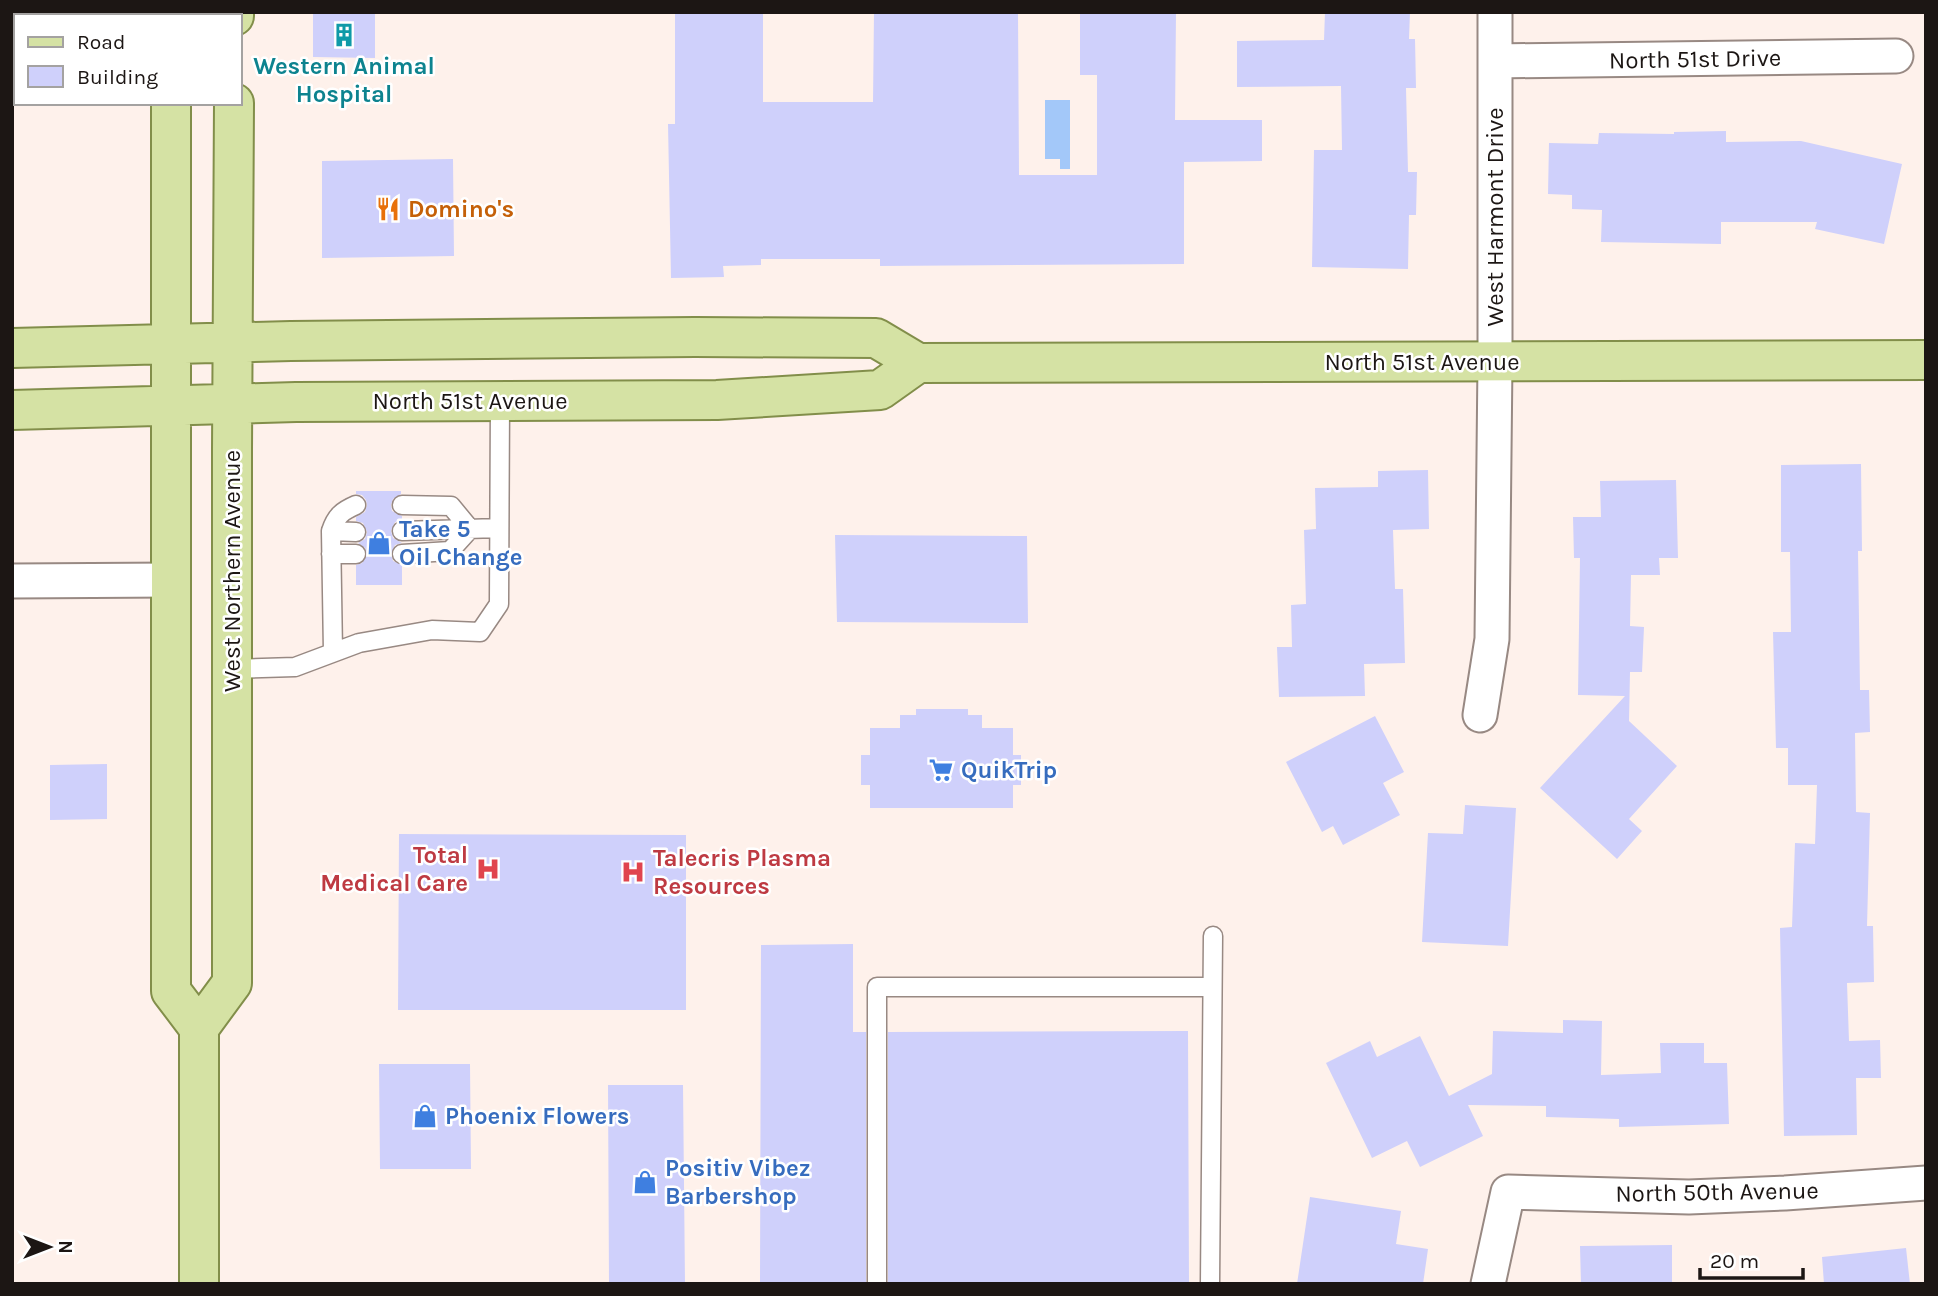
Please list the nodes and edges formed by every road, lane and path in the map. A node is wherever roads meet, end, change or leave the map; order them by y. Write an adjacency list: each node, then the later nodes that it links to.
1 (1495, 12): 3 (street, West Harmont Drive)
2 (1896, 56): 3 (street, North 51st Drive)
3 (1495, 61): 10 (street, West Harmont Drive)
4 (171, 105): 7 (main road)
5 (234, 105): 6 (main road, West Northern Avenue)
6 (234, 342): 7 (main road); 11 (main road); 13 (main road, West Northern Avenue)
7 (170, 344): 8 (main road); 14 (main road)
8 (12, 348)
9 (1926, 360): 10 (main road, North 51st Avenue)
10 (1495, 362): 11 (main road, North 51st Avenue); 30 (street, West Harmont Drive)
11 (918, 363): 12 (main road, North 51st Avenue)
12 (500, 401): 13 (main road, North 51st Avenue); 18 (lane)
13 (233, 403): 14 (main road, North 51st Avenue); 29 (main road, West Northern Avenue)
14 (170, 405): 15 (main road, North 51st Avenue); 26 (main road)
15 (12, 410)
16 (356, 505): 20 (lane)
17 (401, 505): 19 (lane)
18 (499, 528): 19 (lane); 28 (lane)
19 (470, 529): 21 (lane); 25 (lane)
20 (331, 531): 22 (lane); 23 (lane)
21 (402, 531)
22 (356, 532)
23 (331, 554): 24 (lane); 28 (lane)
24 (356, 554)
25 (402, 554)
26 (172, 580): 27 (street); 33 (main road)
27 (12, 581)
28 (333, 652): 29 (lane)
29 (232, 669): 33 (main road, West Northern Avenue)
30 (1480, 715)
31 (1213, 936): 32 (lane)
32 (1211, 987): 36 (lane); 37 (lane)
33 (199, 1028): 35 (main road)
34 (1926, 1183): 38 (street, North 50th Avenue)
35 (199, 1284)
36 (877, 1284)
37 (1210, 1284)
38 (1488, 1284)

